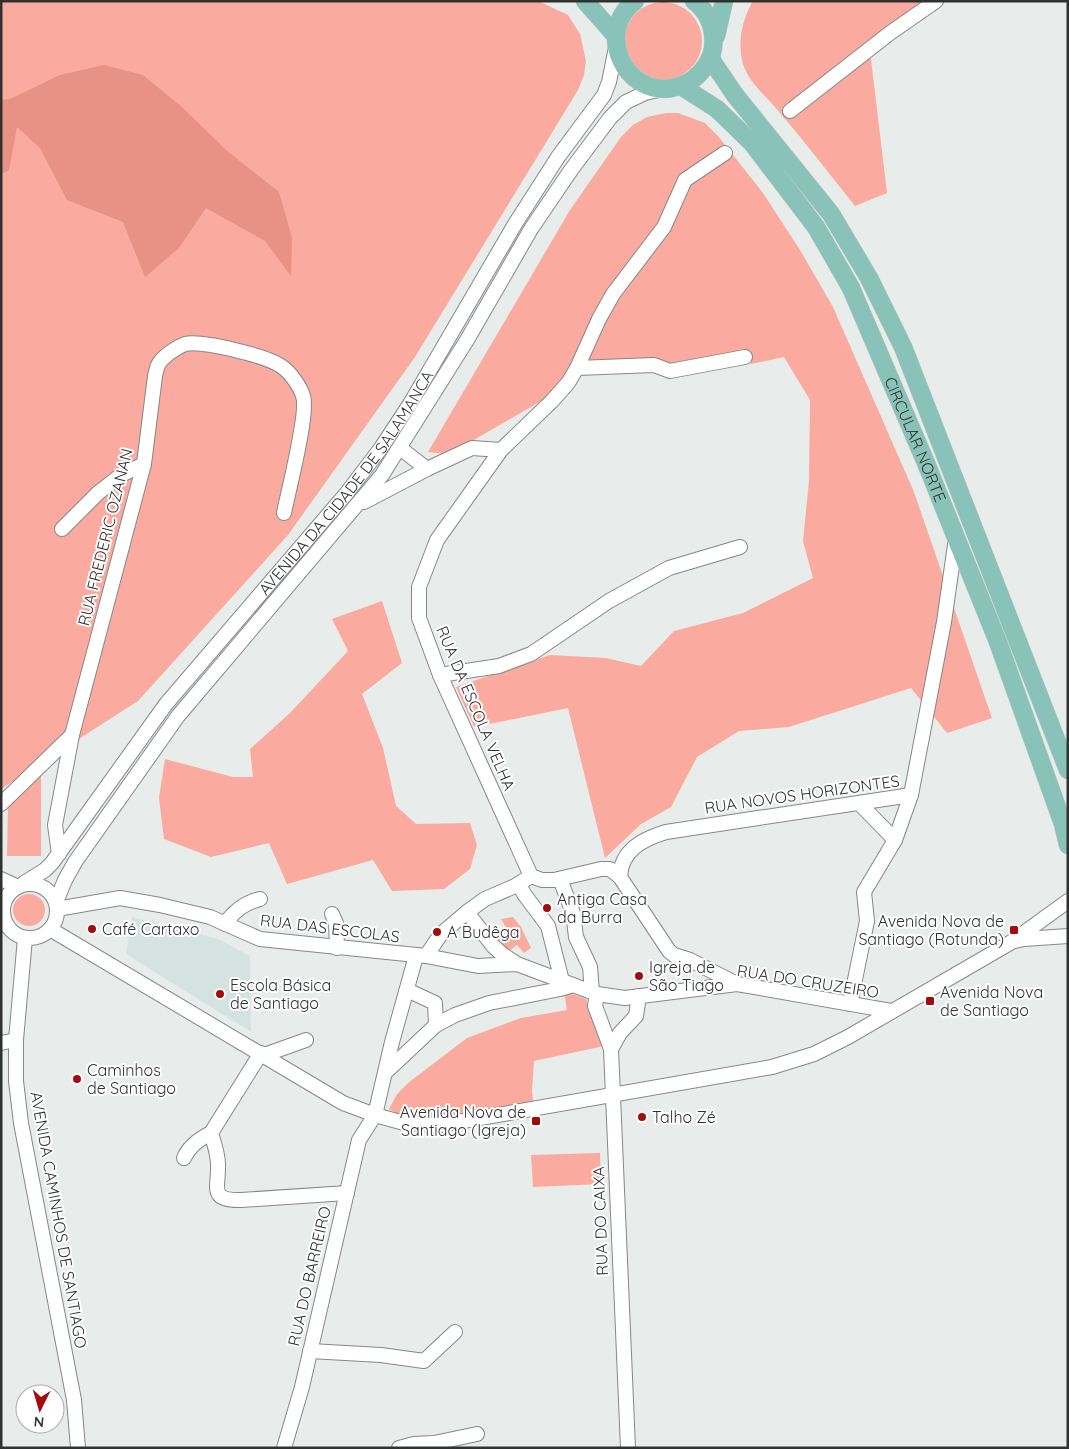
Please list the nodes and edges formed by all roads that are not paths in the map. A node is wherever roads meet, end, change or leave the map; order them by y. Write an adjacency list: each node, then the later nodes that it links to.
1 (585, 1): 6 (main road)
2 (635, 1): 6 (main road)
3 (694, 1): 7 (main road)
4 (724, 1): 7 (main road)
5 (936, 1): 9 (street)
6 (616, 41): 8 (main road, CIRCULAR NORTE); 30 (street, AVENIDA DA CIDADE DE SALAMANCA)
7 (711, 55): 8 (main road); 24 (main road, CIRCULAR NORTE)
8 (673, 88): 13 (street, AVENIDA DA CIDADE DE SALAMANCA); 20 (main road, CIRCULAR NORTE)
9 (790, 111)
10 (725, 153): 12 (street, RUA DA ESCOLA VELHA)
11 (745, 358): 12 (street)
12 (577, 368): 14 (street, RUA DA ESCOLA VELHA)
13 (400, 448): 16 (street); 17 (street, AVENIDA DA CIDADE DE SALAMANCA)
14 (501, 450): 16 (street); 22 (street, RUA DA ESCOLA VELHA)
15 (144, 464): 18 (street, RUA FREDERIC OZANAN); 19 (street); 23 (street, RUA FREDERIC OZANAN)
16 (427, 469): 17 (street)
17 (358, 505): 38 (street, AVENIDA DA CIDADE DE SALAMANCA)
18 (284, 513)
19 (62, 529)
20 (956, 538): 25 (street); 29 (main road, CIRCULAR NORTE)
21 (740, 547): 22 (street)
22 (440, 675): 34 (street, RUA DA ESCOLA VELHA)
23 (72, 735): 27 (street); 30 (street, RUA FREDERIC OZANAN)
24 (1068, 770)
25 (912, 795): 26 (street, RUA NOVOS HORIZONTES); 28 (street, RUA NOVOS HORIZONTES)
26 (859, 803): 28 (street); 31 (street, RUA NOVOS HORIZONTES)
27 (1, 804)
28 (895, 840): 55 (street, RUA NOVOS HORIZONTES)
29 (1068, 845)
30 (59, 854): 35 (street, AVENIDA DA CIDADE DE SALAMANCA)
31 (620, 877): 33 (street); 51 (street)
32 (1, 879): 35 (street)
33 (560, 879): 34 (street); 53 (street, RUA DO CAIXA)
34 (525, 880): 39 (street, RUA DO BARREIRO); 50 (street, RUA DA ESCOLA VELHA)
35 (20, 885): 38 (street); 40 (street)
36 (260, 899): 42 (street)
37 (1068, 901): 46 (street)
38 (57, 905): 42 (street, RUA DAS ESCOLAS); 43 (street)
39 (467, 912): 48 (street, RUA DO BARREIRO); 49 (street)
40 (2, 913): 45 (street)
41 (332, 914): 47 (street)
42 (225, 924): 47 (street, RUA DAS ESCOLAS)
43 (50, 929): 45 (street); 62 (street)
44 (1068, 936): 46 (street)
45 (25, 938): 58 (street, AVENIDA CAMINHOS DE SANTIAGO)
46 (1010, 943): 56 (street)
47 (337, 948): 48 (street, RUA DAS ESCOLAS)
48 (421, 956): 49 (street, RUA DAS ESCOLAS); 52 (street, RUA DO BARREIRO)
49 (517, 964): 50 (street, RUA DO CRUZEIRO)
50 (567, 983): 53 (street, RUA DO CRUZEIRO); 57 (street)
51 (737, 984): 54 (street, RUA DO CRUZEIRO); 55 (street, RUA DO CRUZEIRO)
52 (407, 990): 57 (street); 63 (street, RUA DO BARREIRO)
53 (594, 993): 54 (street, RUA DO CRUZEIRO); 61 (street, RUA DO CAIXA)
54 (640, 996): 61 (street)
55 (850, 1004): 56 (street, RUA DO CRUZEIRO)
56 (891, 1011): 64 (street)
57 (436, 1025): 63 (street)
58 (16, 1040): 60 (street); 72 (street, AVENIDA CAMINHOS DE SANTIAGO)
59 (306, 1040): 62 (street)
60 (1, 1043)
61 (610, 1049): 64 (street, RUA DO CAIXA)
62 (262, 1054): 65 (street); 66 (street)
63 (387, 1071): 65 (street, RUA DO BARREIRO)
64 (612, 1095): 65 (street); 75 (street, RUA DO CAIXA)
65 (375, 1115): 68 (street, RUA DO BARREIRO)
66 (211, 1133): 67 (street); 68 (street)
67 (184, 1158)
68 (347, 1193): 70 (street, RUA DO BARREIRO)
69 (455, 1332): 70 (street)
70 (310, 1351): 73 (street, RUA DO BARREIRO)
71 (477, 1434): 74 (street)
72 (78, 1448)
73 (284, 1448)
74 (399, 1448)
75 (628, 1448)

